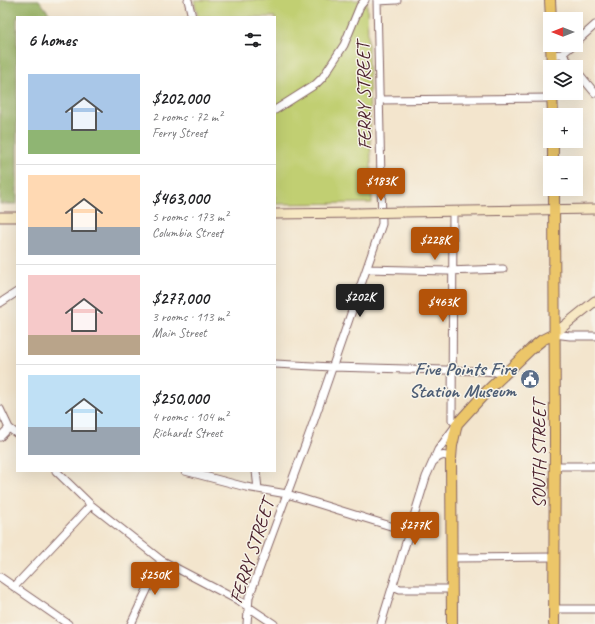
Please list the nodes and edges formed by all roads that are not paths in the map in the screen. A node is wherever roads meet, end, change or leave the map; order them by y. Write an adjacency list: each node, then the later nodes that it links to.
1 (188, 0): 7 (street)
2 (365, 0): 18 (street)
3 (377, 0): 4 (street); 17 (street, FERRY STREET)
4 (397, 0)
5 (550, 0): 6 (main road)
6 (551, 12)
7 (192, 16)
8 (595, 25): 9 (street)
9 (583, 36)
10 (557, 52): 12 (street)
11 (564, 52): 12 (street)
12 (562, 54): 13 (street)
13 (567, 60)
14 (583, 78): 15 (street)
15 (595, 93)
16 (543, 95): 17 (street)
17 (379, 100): 26 (street, FERRY STREET)
18 (276, 109)
19 (554, 196): 20 (main road, SOUTH STREET)
20 (554, 209): 21 (main road); 22 (main road); 32 (main road, SOUTH STREET)
21 (595, 209)
22 (453, 212): 23 (main road, bridge); 28 (street)
23 (276, 214)
24 (0, 217): 25 (main road)
25 (16, 217)
26 (367, 269): 28 (street); 35 (street, FERRY STREET)
27 (503, 269): 28 (street)
28 (452, 270): 36 (street)
29 (16, 293): 31 (street)
30 (595, 301): 32 (main road)
31 (0, 303)
32 (554, 334): 33 (street); 37 (main road); 45 (main road, SOUTH STREET)
33 (595, 336)
34 (276, 364): 35 (street)
35 (332, 367): 36 (street); 51 (street, FERRY STREET)
36 (453, 370): 37 (street); 39 (street)
37 (503, 377): 39 (main road)
38 (0, 409): 40 (street)
39 (458, 424): 43 (main road); 44 (street)
40 (9, 428): 41 (street); 42 (street)
41 (16, 433)
42 (0, 437)
43 (452, 458): 44 (street); 55 (main road)
44 (434, 461): 53 (street)
45 (555, 466): 46 (street); 54 (main road, SOUTH STREET)
46 (595, 466)
47 (57, 472): 52 (street)
48 (189, 472): 50 (street)
49 (256, 472): 50 (street)
50 (258, 490): 51 (street)
51 (287, 494): 53 (street); 61 (street, FERRY STREET)
52 (91, 505): 56 (street); 59 (street)
53 (410, 532): 58 (street)
54 (554, 557): 55 (street); 62 (main road, SOUTH STREET)
55 (452, 558): 60 (main road)
56 (161, 560): 61 (street); 65 (street)
57 (0, 576): 59 (street)
58 (392, 586): 60 (street); 68 (street)
59 (14, 587): 64 (street)
60 (452, 588): 69 (main road)
61 (248, 606): 66 (street, FERRY STREET); 67 (street)
62 (554, 609): 63 (street); 70 (main road, SOUTH STREET)
63 (595, 609)
64 (68, 624)
65 (131, 624)
66 (247, 624)
67 (274, 624)
68 (381, 624)
69 (452, 624)
70 (554, 624)

